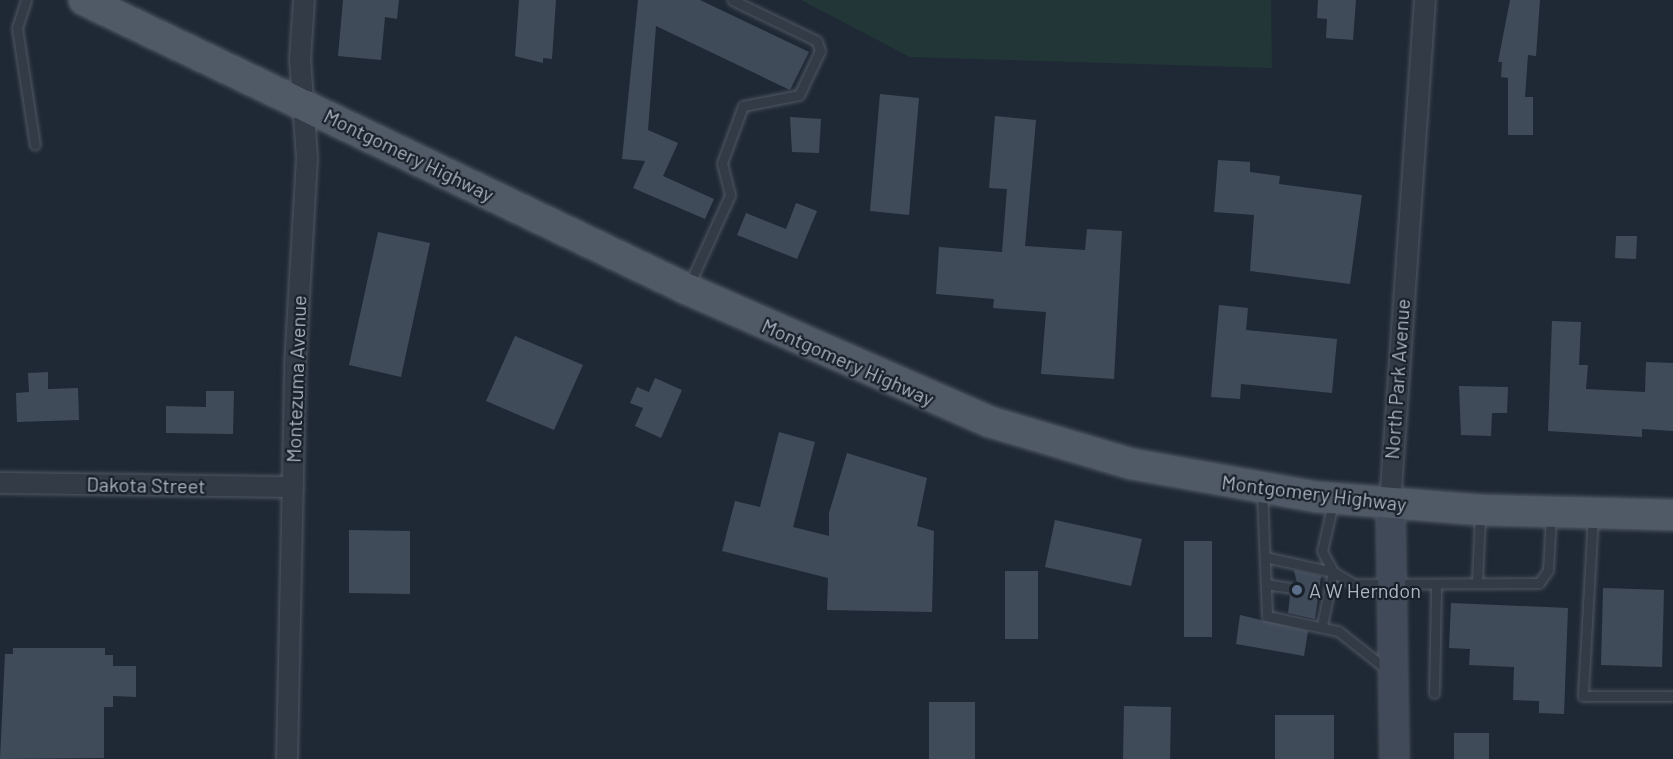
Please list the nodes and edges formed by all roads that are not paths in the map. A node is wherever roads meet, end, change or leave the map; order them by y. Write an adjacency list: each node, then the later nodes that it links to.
1 (26, 0): 7 (lane)
2 (84, 0): 6 (main road, Montgomery Highway)
3 (304, 0): 6 (street, Montezuma Avenue)
4 (732, 0): 8 (lane)
5 (1425, 0): 13 (street, North Park Avenue)
6 (303, 104): 8 (main road, Montgomery Highway); 10 (street, Montezuma Avenue)
7 (35, 145)
8 (687, 289): 11 (main road, Montgomery Highway)
9 (0, 483): 10 (street, Dakota Street)
10 (292, 487): 29 (street, Montezuma Avenue)
11 (1262, 489): 12 (main road, Montgomery Highway); 18 (lane)
12 (1334, 498): 13 (main road, Montgomery Highway); 19 (lane)
13 (1390, 504): 14 (main road, Montgomery Highway); 22 (street, North Park Avenue)
14 (1480, 510): 15 (main road, Montgomery Highway); 20 (lane)
15 (1551, 512): 16 (main road, Montgomery Highway); 20 (lane)
16 (1594, 513): 17 (main road, Montgomery Highway); 28 (lane)
17 (1673, 515)
18 (1265, 557): 19 (lane); 21 (lane)
19 (1333, 572): 22 (lane); 25 (lane)
20 (1477, 582): 23 (lane)
21 (1266, 584): 24 (lane); 25 (lane)
22 (1390, 584): 23 (lane); 26 (street, North Park Avenue)
23 (1436, 585): 27 (lane)
24 (1291, 588)
25 (1322, 625): 26 (lane)
26 (1393, 673): 30 (street, North Park Avenue)
27 (1434, 693)
28 (1673, 698)
29 (287, 759)
30 (1394, 759)

